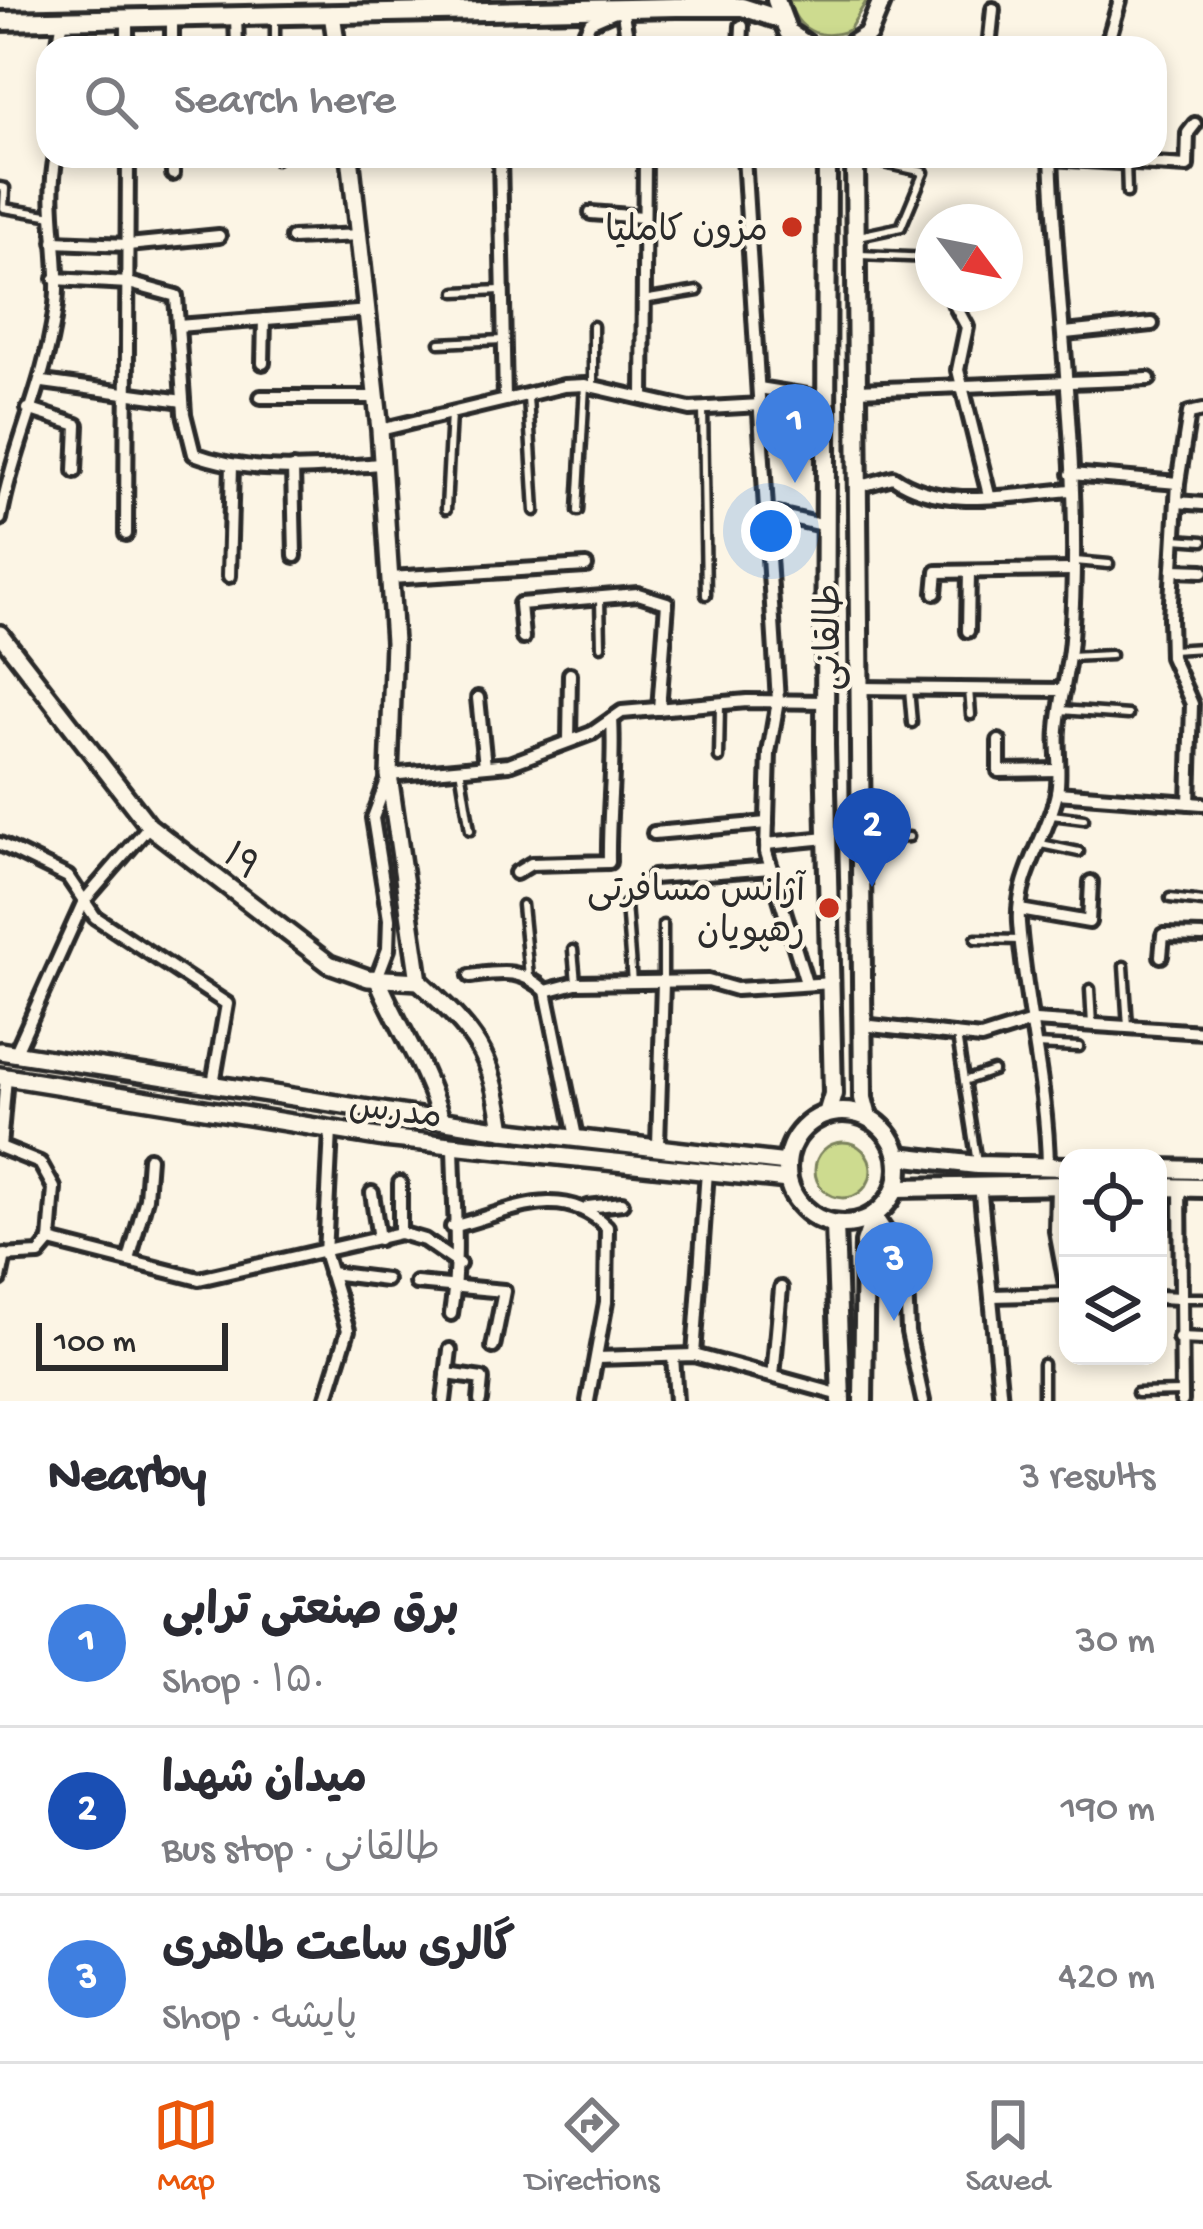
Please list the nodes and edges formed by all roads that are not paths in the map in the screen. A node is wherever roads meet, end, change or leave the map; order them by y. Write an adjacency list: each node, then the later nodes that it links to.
1 (881, 0): 25 (main road)
2 (1120, 0): 27 (street)
3 (742, 3): 4 (main road); 5 (main road)
4 (622, 8): 7 (main road); 21 (street); 22 (street)
5 (777, 9): 24 (main road)
6 (993, 9): 26 (street)
7 (332, 14): 8 (main road); 20 (street)
8 (275, 15): 9 (main road); 19 (lane)
9 (236, 16): 10 (main road); 18 (street)
10 (172, 17): 11 (main road); 17 (street)
11 (127, 18): 12 (main road); 16 (street)
12 (63, 19): 13 (main road); 15 (street)
13 (0, 21)
14 (742, 26): 23 (street)
15 (60, 36)
16 (127, 36)
17 (172, 36)
18 (237, 36)
19 (275, 36)
20 (335, 36)
21 (584, 36)
22 (627, 36)
23 (742, 36)
24 (794, 36)
25 (863, 36)
26 (990, 36)
27 (1110, 36)
28 (1195, 124): 29 (street)
29 (1167, 165)
30 (54, 168): 46 (street)
31 (128, 168): 52 (street)
32 (173, 168): 42 (street)
33 (352, 168): 48 (street)
34 (500, 168): 57 (street)
35 (645, 168): 47 (street)
36 (745, 168): 76 (street)
37 (827, 168): 83 (main road, طالقانی)
38 (856, 168): 53 (main road, طالقانی)
39 (907, 168): 53 (lane)
40 (1052, 168): 67 (street)
41 (1126, 168): 44 (lane)
42 (173, 174)
43 (0, 187): 46 (lane)
44 (1126, 193)
45 (591, 213): 47 (street)
46 (53, 216): 51 (street)
47 (643, 218): 60 (street)
48 (361, 235): 50 (street); 61 (street)
49 (219, 236): 52 (street)
50 (292, 238)
51 (54, 242): 52 (street); 55 (street)
52 (128, 244): 56 (street)
53 (856, 246): 54 (lane); 77 (main road, طالقانی)
54 (915, 255)
55 (56, 279): 56 (street); 72 (street)
56 (129, 283): 65 (street); 79 (street)
57 (502, 290): 59 (lane); 68 (street)
58 (698, 291): 60 (lane)
59 (456, 292)
60 (643, 300): 82 (street)
61 (369, 311): 63 (street); 81 (street)
62 (959, 312): 75 (street)
63 (264, 319): 65 (street); 70 (street)
64 (1152, 323): 67 (street)
65 (178, 326): 85 (street)
66 (593, 326): 74 (lane)
67 (1065, 333): 73 (street)
68 (504, 340): 69 (lane); 84 (street)
69 (440, 343)
70 (263, 363)
71 (1149, 379): 73 (street)
72 (43, 382): 79 (street); 88 (street)
73 (1070, 382): 75 (street); 96 (street)
74 (589, 386): 78 (street); 82 (street); 104 (lane)
75 (963, 386): 77 (street); 100 (street)
76 (759, 388): 83 (street); 86 (street)
77 (857, 390): 98 (main road, طالقانی)
78 (527, 393): 84 (street); 105 (lane)
79 (130, 394): 85 (street); 109 (street)
80 (260, 397): 81 (street)
81 (377, 397): 91 (street)
82 (643, 397): 87 (street)
83 (828, 399): 108 (main road, طالقانی)
84 (505, 400): 90 (street)
85 (183, 401): 93 (street)
86 (760, 405): 87 (street); 106 (street)
87 (703, 408): 122 (lane)
88 (28, 409): 95 (street); 107 (street)
89 (1203, 410): 97 (street)
90 (451, 413): 91 (street); 103 (lane)
91 (380, 430): 92 (street)
92 (382, 464): 94 (street); 120 (street)
93 (232, 465): 94 (street); 119 (street)
94 (293, 468): 112 (street)
95 (75, 471)
96 (1071, 474): 97 (street); 99 (street)
97 (1178, 483): 101 (street)
98 (858, 487): 100 (street); 133 (main road, طالقانی)
99 (1071, 490): 100 (street); 115 (street)
100 (989, 496)
101 (1177, 502): 102 (street); 110 (street)
102 (1203, 504)
103 (446, 508)
104 (578, 511)
105 (535, 512)
106 (765, 512): 108 (street); 140 (street)
107 (0, 519)
108 (828, 526): 141 (main road, طالقانی)
109 (126, 534)
110 (1175, 539): 111 (lane); 116 (street)
111 (1203, 541)
112 (295, 556)
113 (1109, 564): 115 (lane)
114 (586, 566): 120 (street)
115 (1071, 566): 118 (street); 131 (street)
116 (1173, 570): 117 (street); 129 (street)
117 (1203, 571)
118 (969, 572): 121 (street); 124 (street)
119 (230, 576)
120 (390, 578): 155 (street)
121 (935, 592)
122 (706, 596)
123 (600, 599): 126 (street); 127 (lane); 143 (street)
124 (968, 631)
125 (0, 634): 162 (street, ۱۹)
126 (524, 638)
127 (601, 646)
128 (1203, 648): 129 (lane)
129 (1171, 650): 138 (street)
130 (1111, 655): 131 (lane)
131 (1069, 657): 136 (street)
132 (570, 674): 149 (street)
133 (860, 688): 134 (street); 167 (main road, طالقانی)
134 (909, 689): 135 (street); 148 (lane)
135 (969, 689): 136 (street); 145 (lane)
136 (1064, 690): 144 (street)
137 (1203, 693): 138 (street)
138 (1187, 694): 157 (street)
139 (478, 698): 152 (street)
140 (778, 701): 141 (street); 142 (street); 161 (street)
141 (827, 702): 166 (main road, طالقانی)
142 (719, 704): 143 (street); 151 (lane)
143 (659, 709): 147 (street)
144 (1061, 710): 146 (lane); 154 (street)
145 (970, 715)
146 (1128, 715)
147 (611, 719): 149 (street); 173 (street)
148 (912, 723)
149 (569, 741): 152 (street)
150 (999, 741): 154 (street)
151 (719, 758)
152 (485, 766): 153 (street)
153 (460, 767): 155 (street); 163 (lane)
154 (1058, 770): 156 (street)
155 (388, 775): 191 (street); 192 (street)
156 (1057, 793): 157 (street); 159 (street)
157 (1189, 803): 158 (street)
158 (1203, 804)
159 (1048, 814): 160 (lane); 168 (street)
160 (1084, 819)
161 (767, 823): 164 (street); 170 (street)
162 (149, 826): 177 (street); 191 (street, ۱۹)
163 (470, 830)
164 (654, 833)
165 (909, 837): 167 (lane)
166 (827, 838): 170 (street); 197 (main road, طالقانی)
167 (861, 840): 202 (main road, طالقانی)
168 (1036, 842): 171 (lane); 181 (street)
169 (0, 844): 177 (street)
170 (766, 844): 172 (street)
171 (1078, 853)
172 (771, 868): 174 (street); 196 (street)
173 (516, 873)
174 (653, 877)
175 (1091, 882): 181 (street)
176 (1170, 898): 178 (lane)
177 (84, 901): 208 (street); 213 (street)
178 (1203, 902)
179 (626, 904): 194 (lane)
180 (522, 905): 190 (lane)
181 (1020, 910): 185 (street)
182 (663, 925): 195 (lane)
183 (1203, 935): 187 (street)
184 (976, 940): 185 (lane)
185 (1022, 940): 200 (street)
186 (573, 950): 193 (lane)
187 (1161, 956)
188 (1124, 966): 203 (lane)
189 (470, 976): 190 (street)
190 (529, 976): 199 (street)
191 (377, 978): 192 (street, ۱۹); 217 (street)
192 (418, 981): 219 (street)
193 (576, 983): 194 (street); 199 (street)
194 (632, 983): 195 (street)
195 (663, 983): 196 (street); 222 (street)
196 (806, 983): 197 (street)
197 (832, 983): 215 (main road, طالقانی)
198 (1090, 988): 201 (lane)
199 (546, 991): 220 (street)
200 (1035, 1021): 201 (street); 205 (street); 206 (street)
201 (1092, 1024): 203 (street)
202 (862, 1025): 205 (street); 216 (main road, طالقانی)
203 (1128, 1027): 204 (street)
204 (1203, 1032)
205 (957, 1036): 212 (lane)
206 (1035, 1045): 207 (lane); 226 (street)
207 (1079, 1047)
208 (7, 1052): 209 (street, مدرس)
209 (97, 1066): 213 (street, مدرس); 214 (street)
210 (993, 1071): 212 (lane)
211 (3, 1076): 214 (street, مدرس); 223 (street)
212 (964, 1082): 232 (lane)
213 (213, 1084): 217 (street, مدرس)
214 (96, 1091): 218 (street, مدرس)
215 (827, 1114): 216 (main road); 231 (main road)
216 (868, 1117): 224 (main road)
217 (441, 1120): 219 (street, مدرس)
218 (331, 1130): 221 (street, مدرس); 249 (street)
219 (503, 1130): 220 (street, مدرس)
220 (576, 1137): 222 (street, مدرس)
221 (453, 1145): 230 (street, مدرس); 242 (street)
222 (658, 1145): 231 (street, مدرس)
223 (0, 1147): 246 (street)
224 (898, 1156): 232 (main road); 237 (main road)
225 (148, 1158): 250 (street)
226 (1048, 1167): 227 (main road); 232 (main road)
227 (1059, 1167)
228 (1167, 1169): 229 (main road)
229 (1202, 1170): 236 (main road)
230 (706, 1171): 231 (street, مدرس); 268 (street)
231 (788, 1171): 244 (main road)
232 (978, 1175): 234 (main road); 237 (main road); 259 (street)
233 (400, 1183): 243 (street)
234 (1059, 1185)
235 (1167, 1187): 236 (main road)
236 (1180, 1187): 261 (street)
237 (896, 1188): 241 (main road)
238 (372, 1193): 245 (street)
239 (622, 1204): 240 (street)
240 (588, 1207): 242 (street); 270 (street)
241 (875, 1214): 244 (main road); 247 (main road); 283 (street)
242 (452, 1227): 251 (street)
243 (400, 1233): 245 (street); 251 (street)
244 (835, 1233): 247 (main road); 276 (main road)
245 (379, 1239): 249 (street)
246 (50, 1241): 248 (street); 250 (street)
247 (865, 1243): 282 (main road)
248 (2, 1255): 253 (street)
249 (325, 1255): 250 (street); 252 (street)
250 (129, 1260)
251 (459, 1264): 256 (street)
252 (330, 1273): 254 (street); 277 (street)
253 (0, 1279)
254 (386, 1280)
255 (416, 1282): 256 (street)
256 (455, 1287): 263 (street); 266 (street)
257 (782, 1288): 273 (street)
258 (1059, 1294): 259 (street)
259 (991, 1296): 284 (street)
260 (1167, 1297): 261 (street)
261 (1181, 1298): 262 (lane); 264 (street)
262 (1203, 1298)
263 (451, 1314)
264 (1179, 1338): 265 (street); 275 (street)
265 (1203, 1339)
266 (493, 1347)
267 (450, 1350): 272 (street)
268 (694, 1355): 269 (street); 273 (street)
269 (673, 1356): 270 (street); 281 (street)
270 (597, 1358): 280 (street)
271 (1043, 1364): 285 (lane)
272 (447, 1374): 278 (street); 279 (street)
273 (773, 1376): 276 (street)
274 (1137, 1393): 275 (lane)
275 (1182, 1396)
276 (841, 1398)
277 (326, 1401)
278 (444, 1401)
279 (480, 1401)
280 (588, 1401)
281 (676, 1401)
282 (862, 1401)
283 (922, 1401)
284 (1001, 1401)
285 (1043, 1401)

